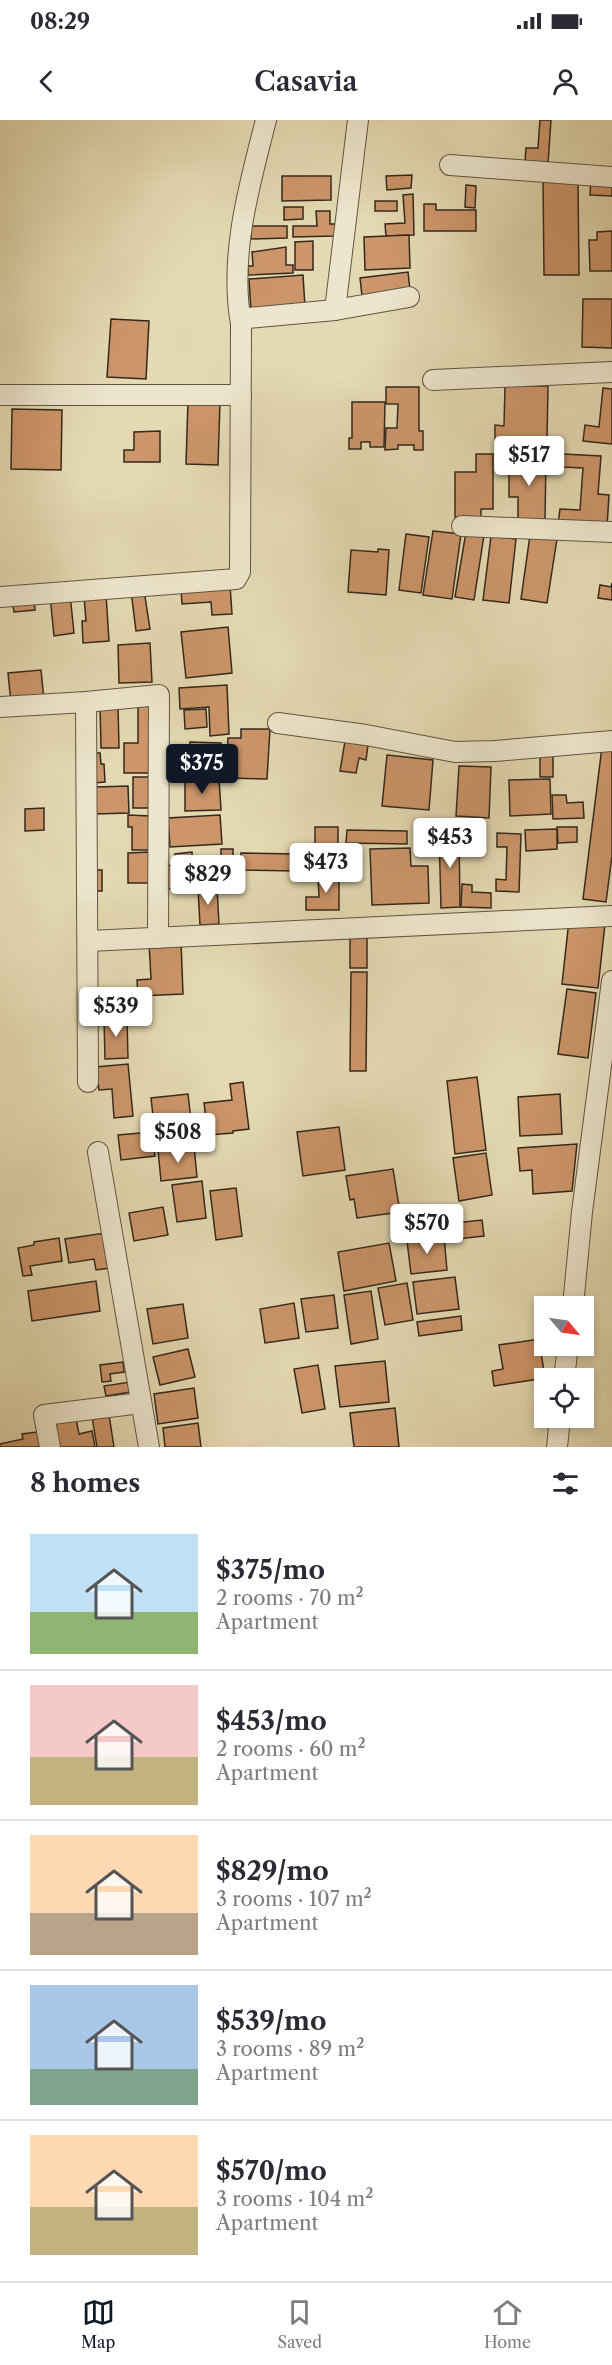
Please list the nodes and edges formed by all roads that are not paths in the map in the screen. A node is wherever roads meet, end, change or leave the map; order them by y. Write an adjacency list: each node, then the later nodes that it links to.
1 (266, 120): 7 (street)
2 (358, 120): 6 (street)
3 (450, 165): 4 (street)
4 (612, 177)
5 (409, 297): 6 (street)
6 (334, 310): 7 (street)
7 (241, 324): 11 (street)
8 (612, 372): 9 (street)
9 (433, 380)
10 (0, 395): 11 (street)
11 (241, 395): 14 (street)
12 (462, 526): 13 (street)
13 (612, 532)
14 (0, 597)
15 (86, 702): 16 (street); 20 (street); 21 (street)
16 (0, 707)
17 (278, 723): 18 (street)
18 (612, 741)
19 (612, 916): 20 (street)
20 (158, 938): 21 (street)
21 (89, 941): 23 (street)
22 (612, 981): 25 (street)
23 (88, 1082)
24 (98, 1152): 26 (street)
25 (574, 1296)
26 (141, 1403): 28 (street); 29 (street)
27 (559, 1428): 30 (street)
28 (50, 1447)
29 (149, 1447)
30 (557, 1447)

